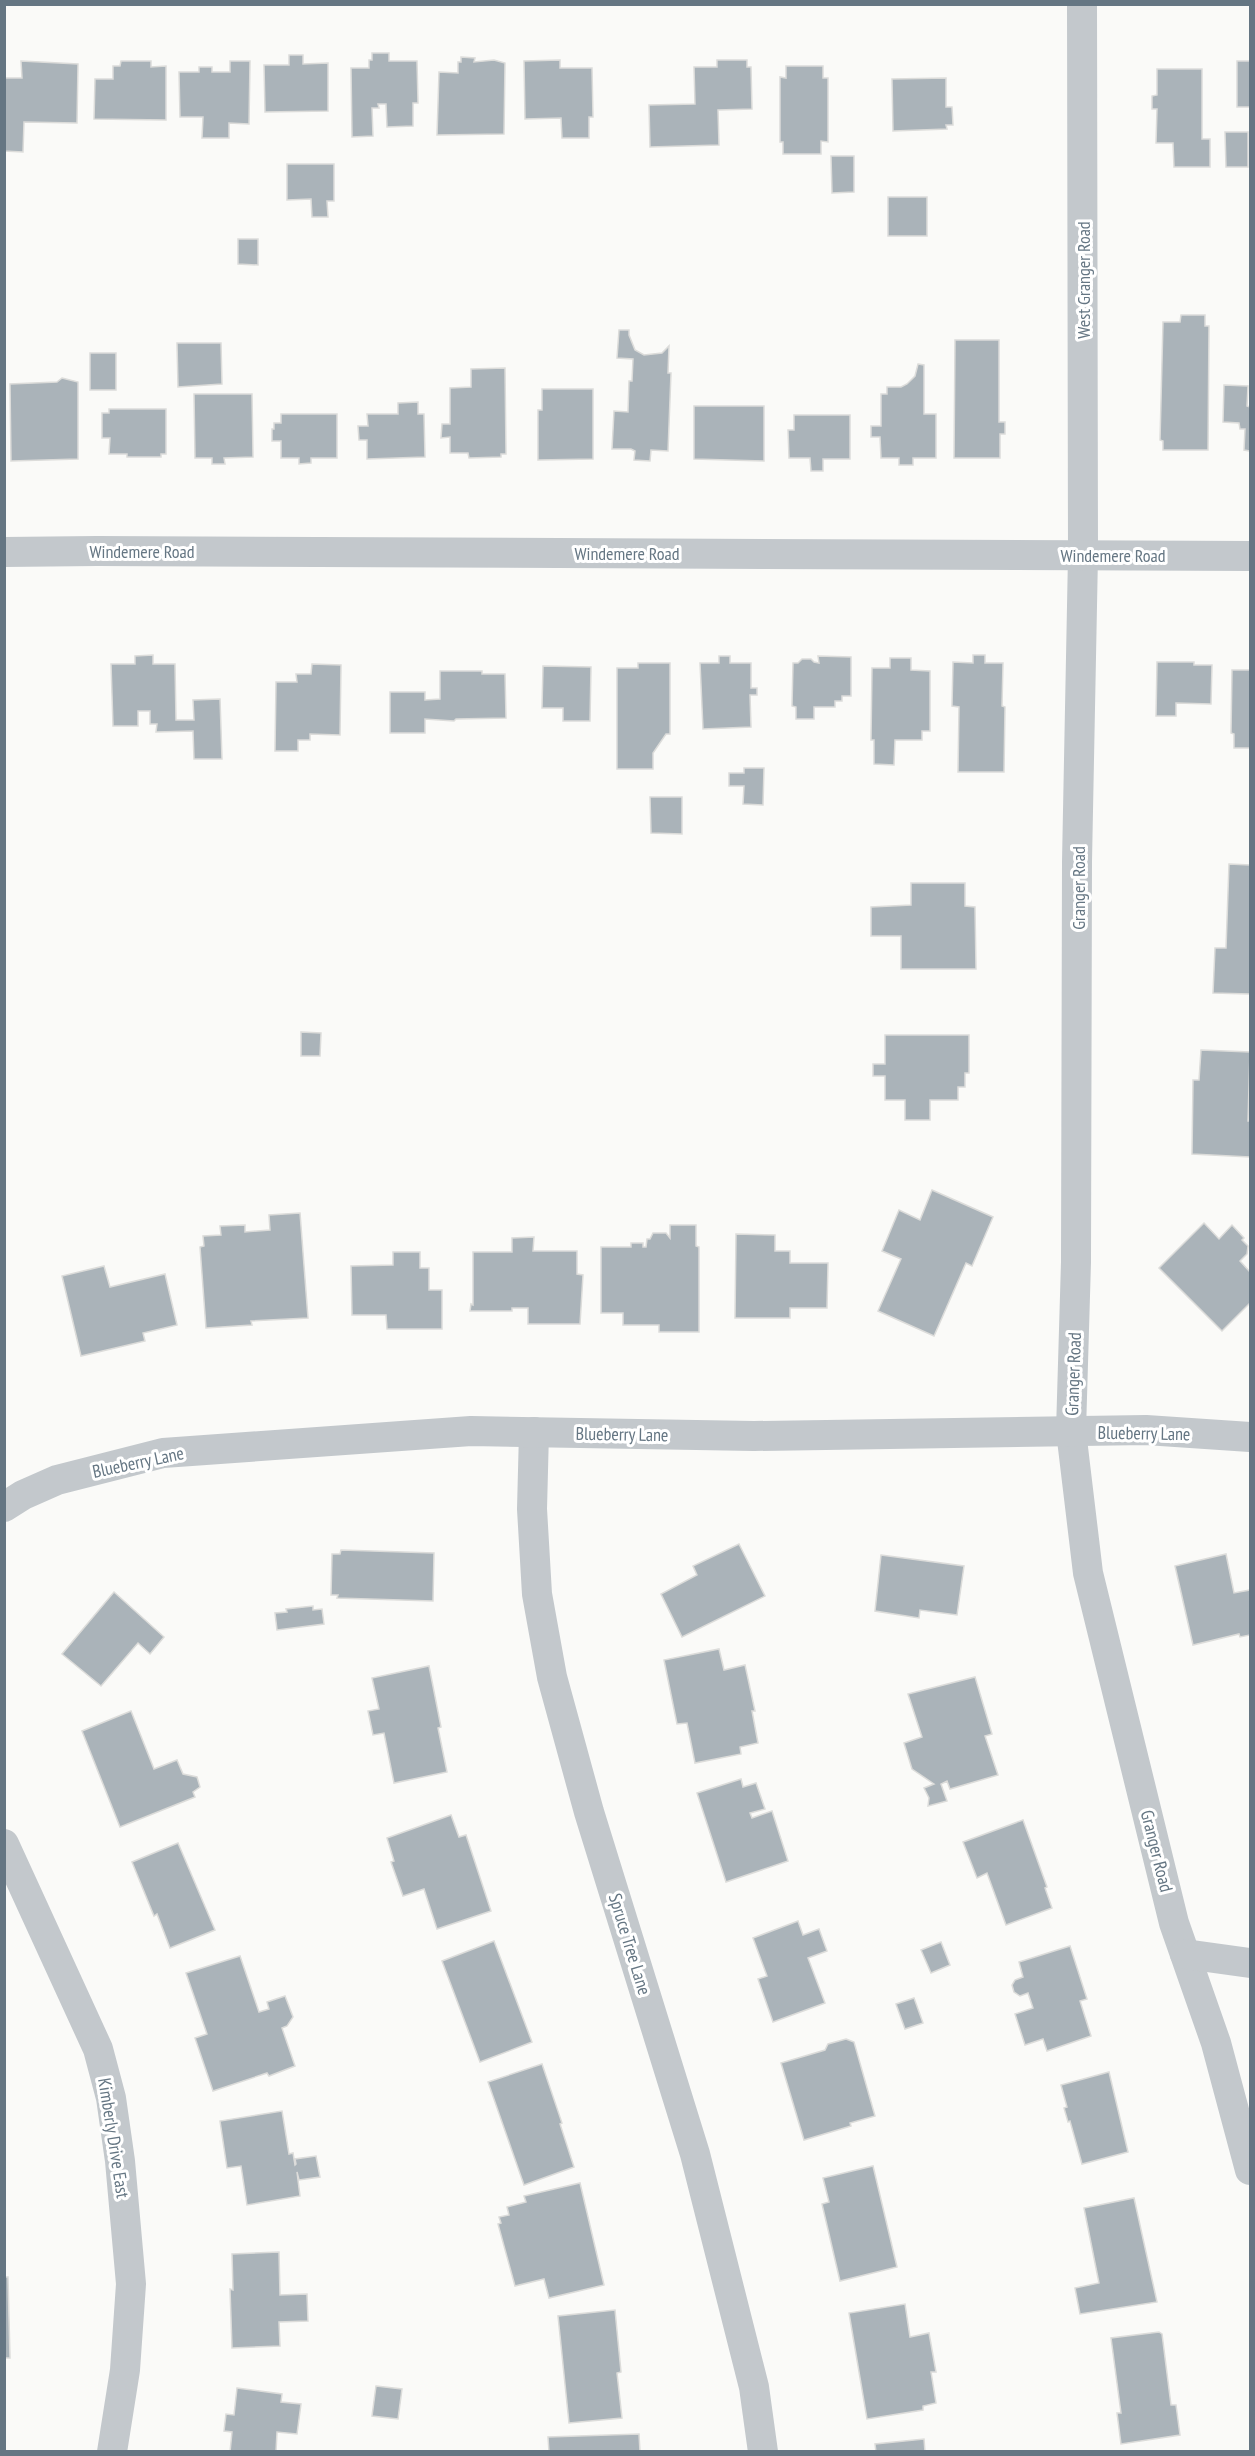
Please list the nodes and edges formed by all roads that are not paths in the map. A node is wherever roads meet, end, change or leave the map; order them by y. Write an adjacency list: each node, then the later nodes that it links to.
1 (1082, 4): 3 (street, West Granger Road)
2 (4, 552): 3 (street, Windemere Road)
3 (1083, 555): 4 (street, Windemere Road); 5 (street, Granger Road)
4 (1251, 556)
5 (1071, 1431): 6 (street, Blueberry Lane); 7 (street, Blueberry Lane); 10 (street, Granger Road)
6 (534, 1432): 8 (street, Blueberry Lane); 14 (street, Spruce Tree Lane)
7 (1251, 1437)
8 (4, 1507)
9 (4, 1844): 13 (street, Kimberly Drive East)
10 (1185, 1954): 11 (street); 12 (street, Granger Road)
11 (1251, 1963)
12 (1251, 2170)
13 (112, 2451)
14 (763, 2451)

